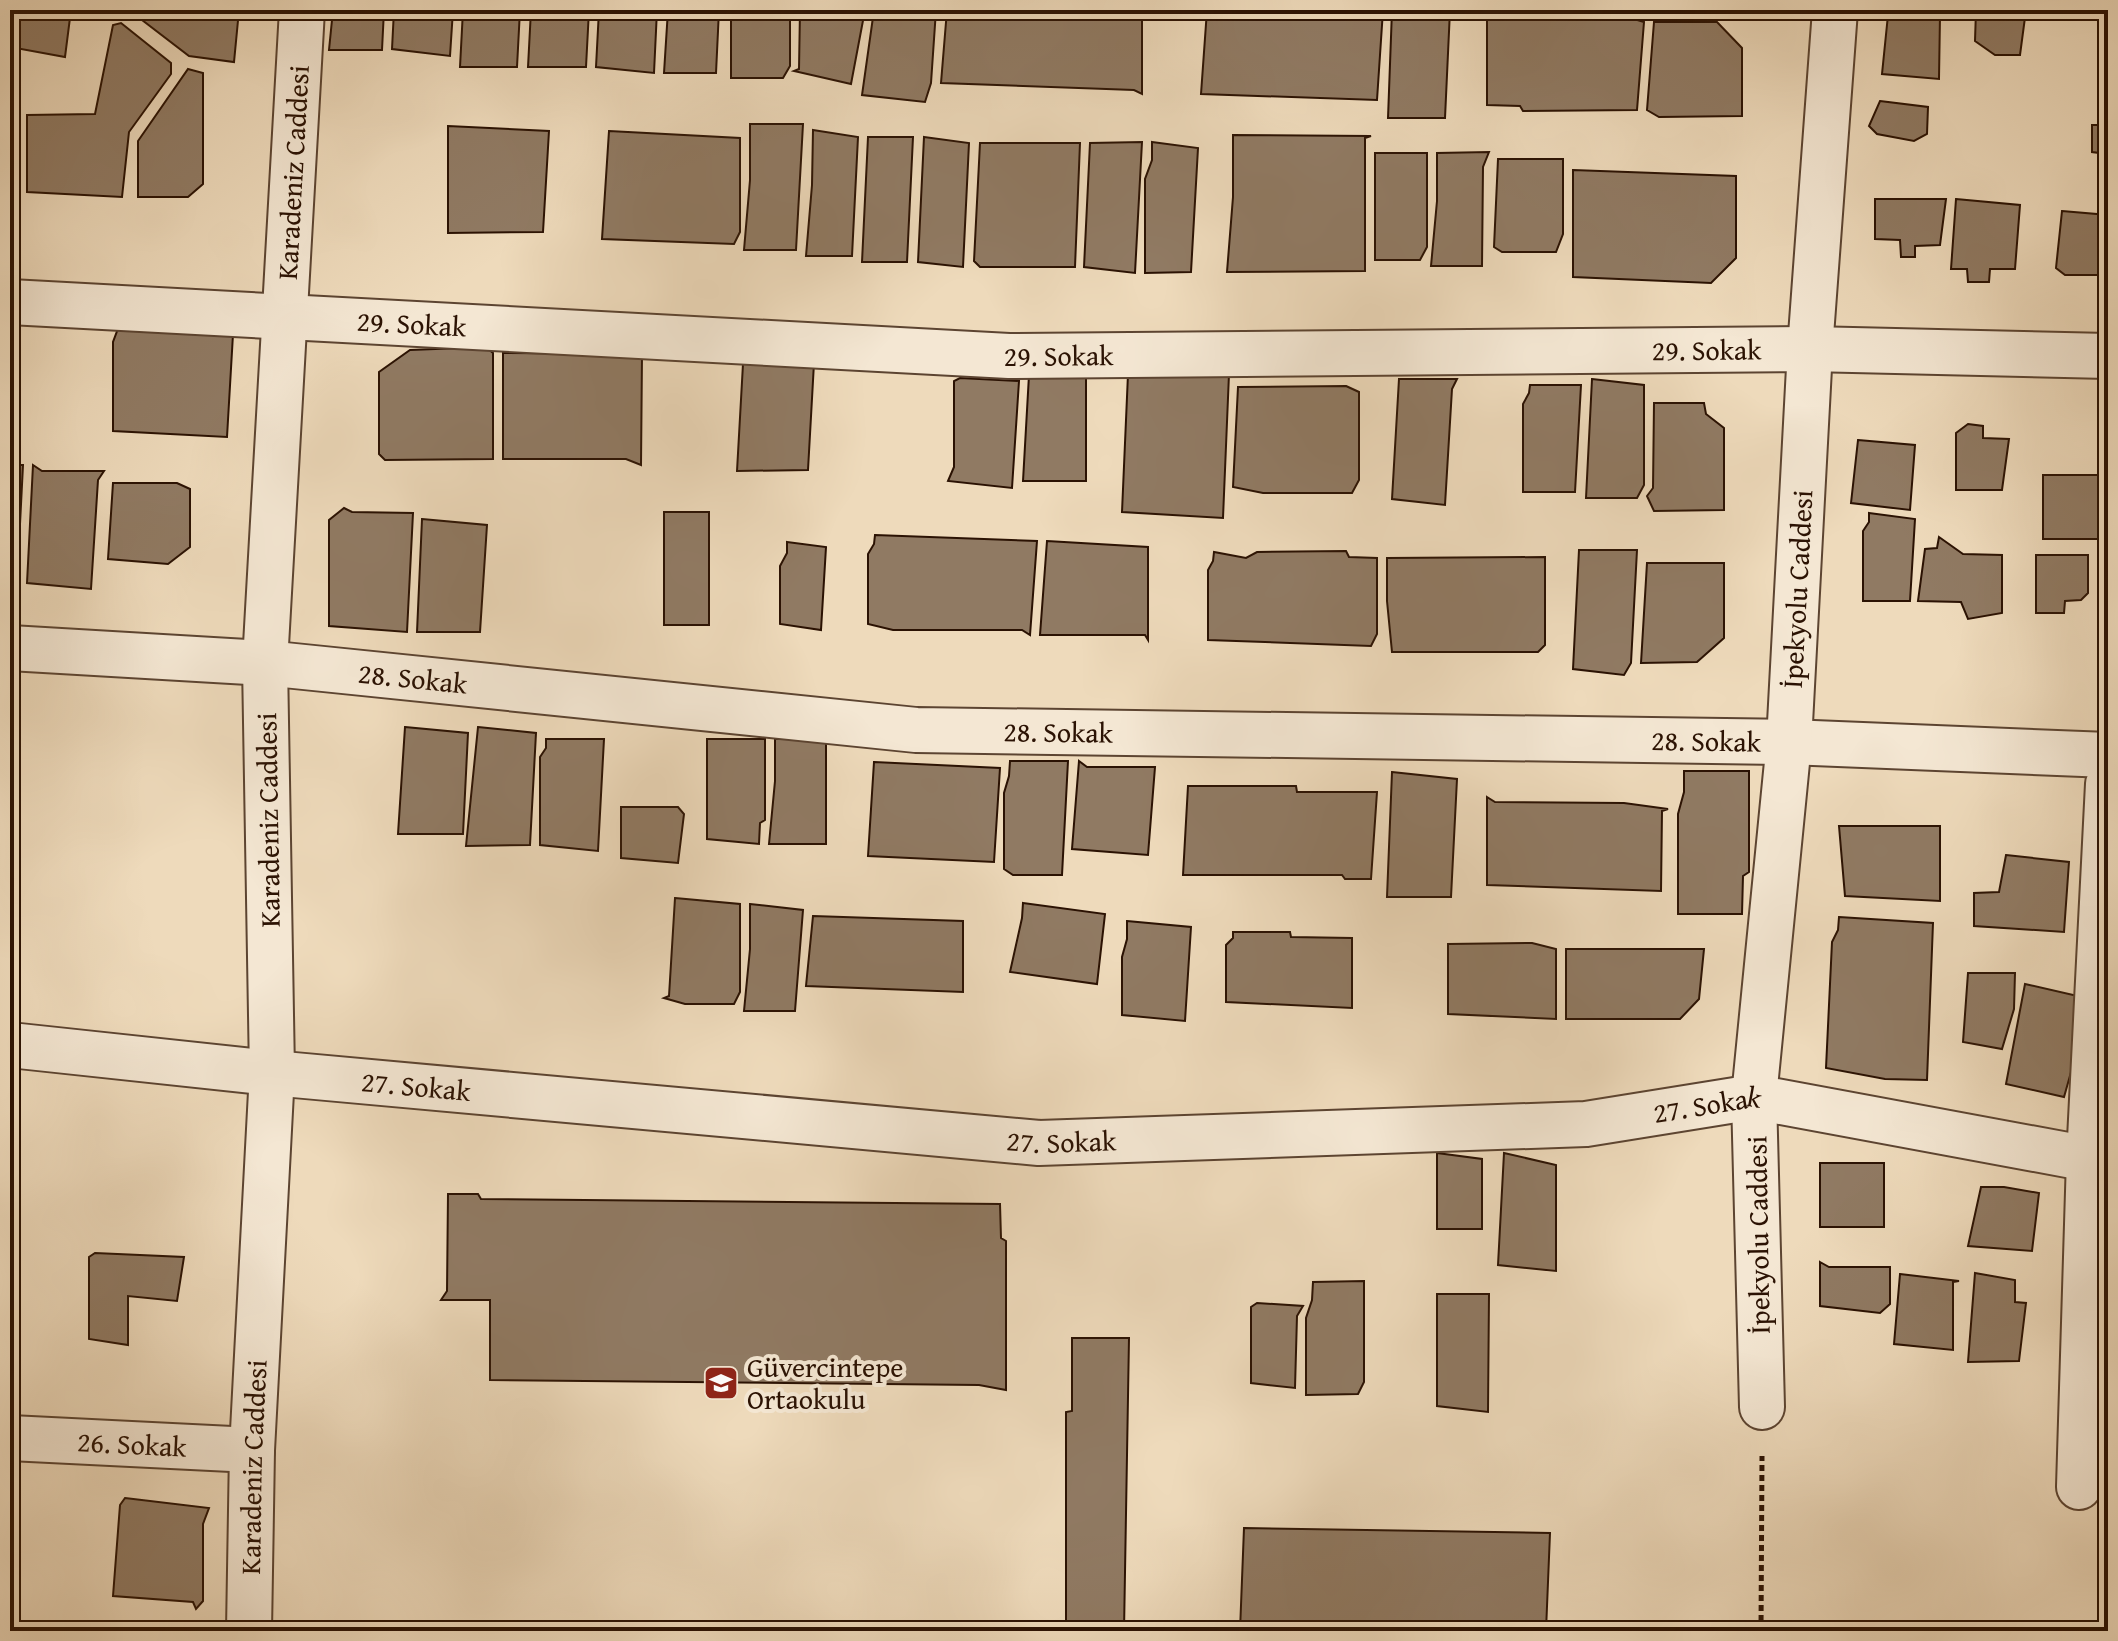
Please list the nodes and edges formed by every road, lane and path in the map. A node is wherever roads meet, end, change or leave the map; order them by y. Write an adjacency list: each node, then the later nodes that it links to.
1 (302, 10): 4 (street, Karadeniz Caddesi)
2 (1835, 10): 5 (street, İpekyolu Caddesi)
3 (10, 302): 4 (street, 29. Sokak)
4 (284, 317): 5 (street, 29. Sokak); 8 (street, Karadeniz Caddesi)
5 (1810, 349): 6 (street, 29. Sokak); 9 (street, İpekyolu Caddesi)
6 (2108, 356)
7 (10, 648): 8 (street, 28. Sokak)
8 (265, 663): 9 (street, 28. Sokak); 13 (street, Karadeniz Caddesi)
9 (1789, 742): 10 (street, 28. Sokak); 14 (street, İpekyolu Caddesi)
10 (2108, 755)
11 (2108, 784): 15 (street)
12 (10, 1045): 13 (street, 27. Sokak)
13 (272, 1073): 14 (street, 27. Sokak); 18 (street, Karadeniz Caddesi)
14 (1754, 1097): 15 (street, 27. Sokak); 16 (street, İpekyolu Caddesi)
15 (2099, 1160): 19 (street)
16 (1762, 1407): 21 (path)
17 (10, 1438): 18 (street, 26. Sokak)
18 (252, 1450): 20 (street, Karadeniz Caddesi)
19 (2079, 1487)
20 (249, 1631)
21 (1761, 1631)

